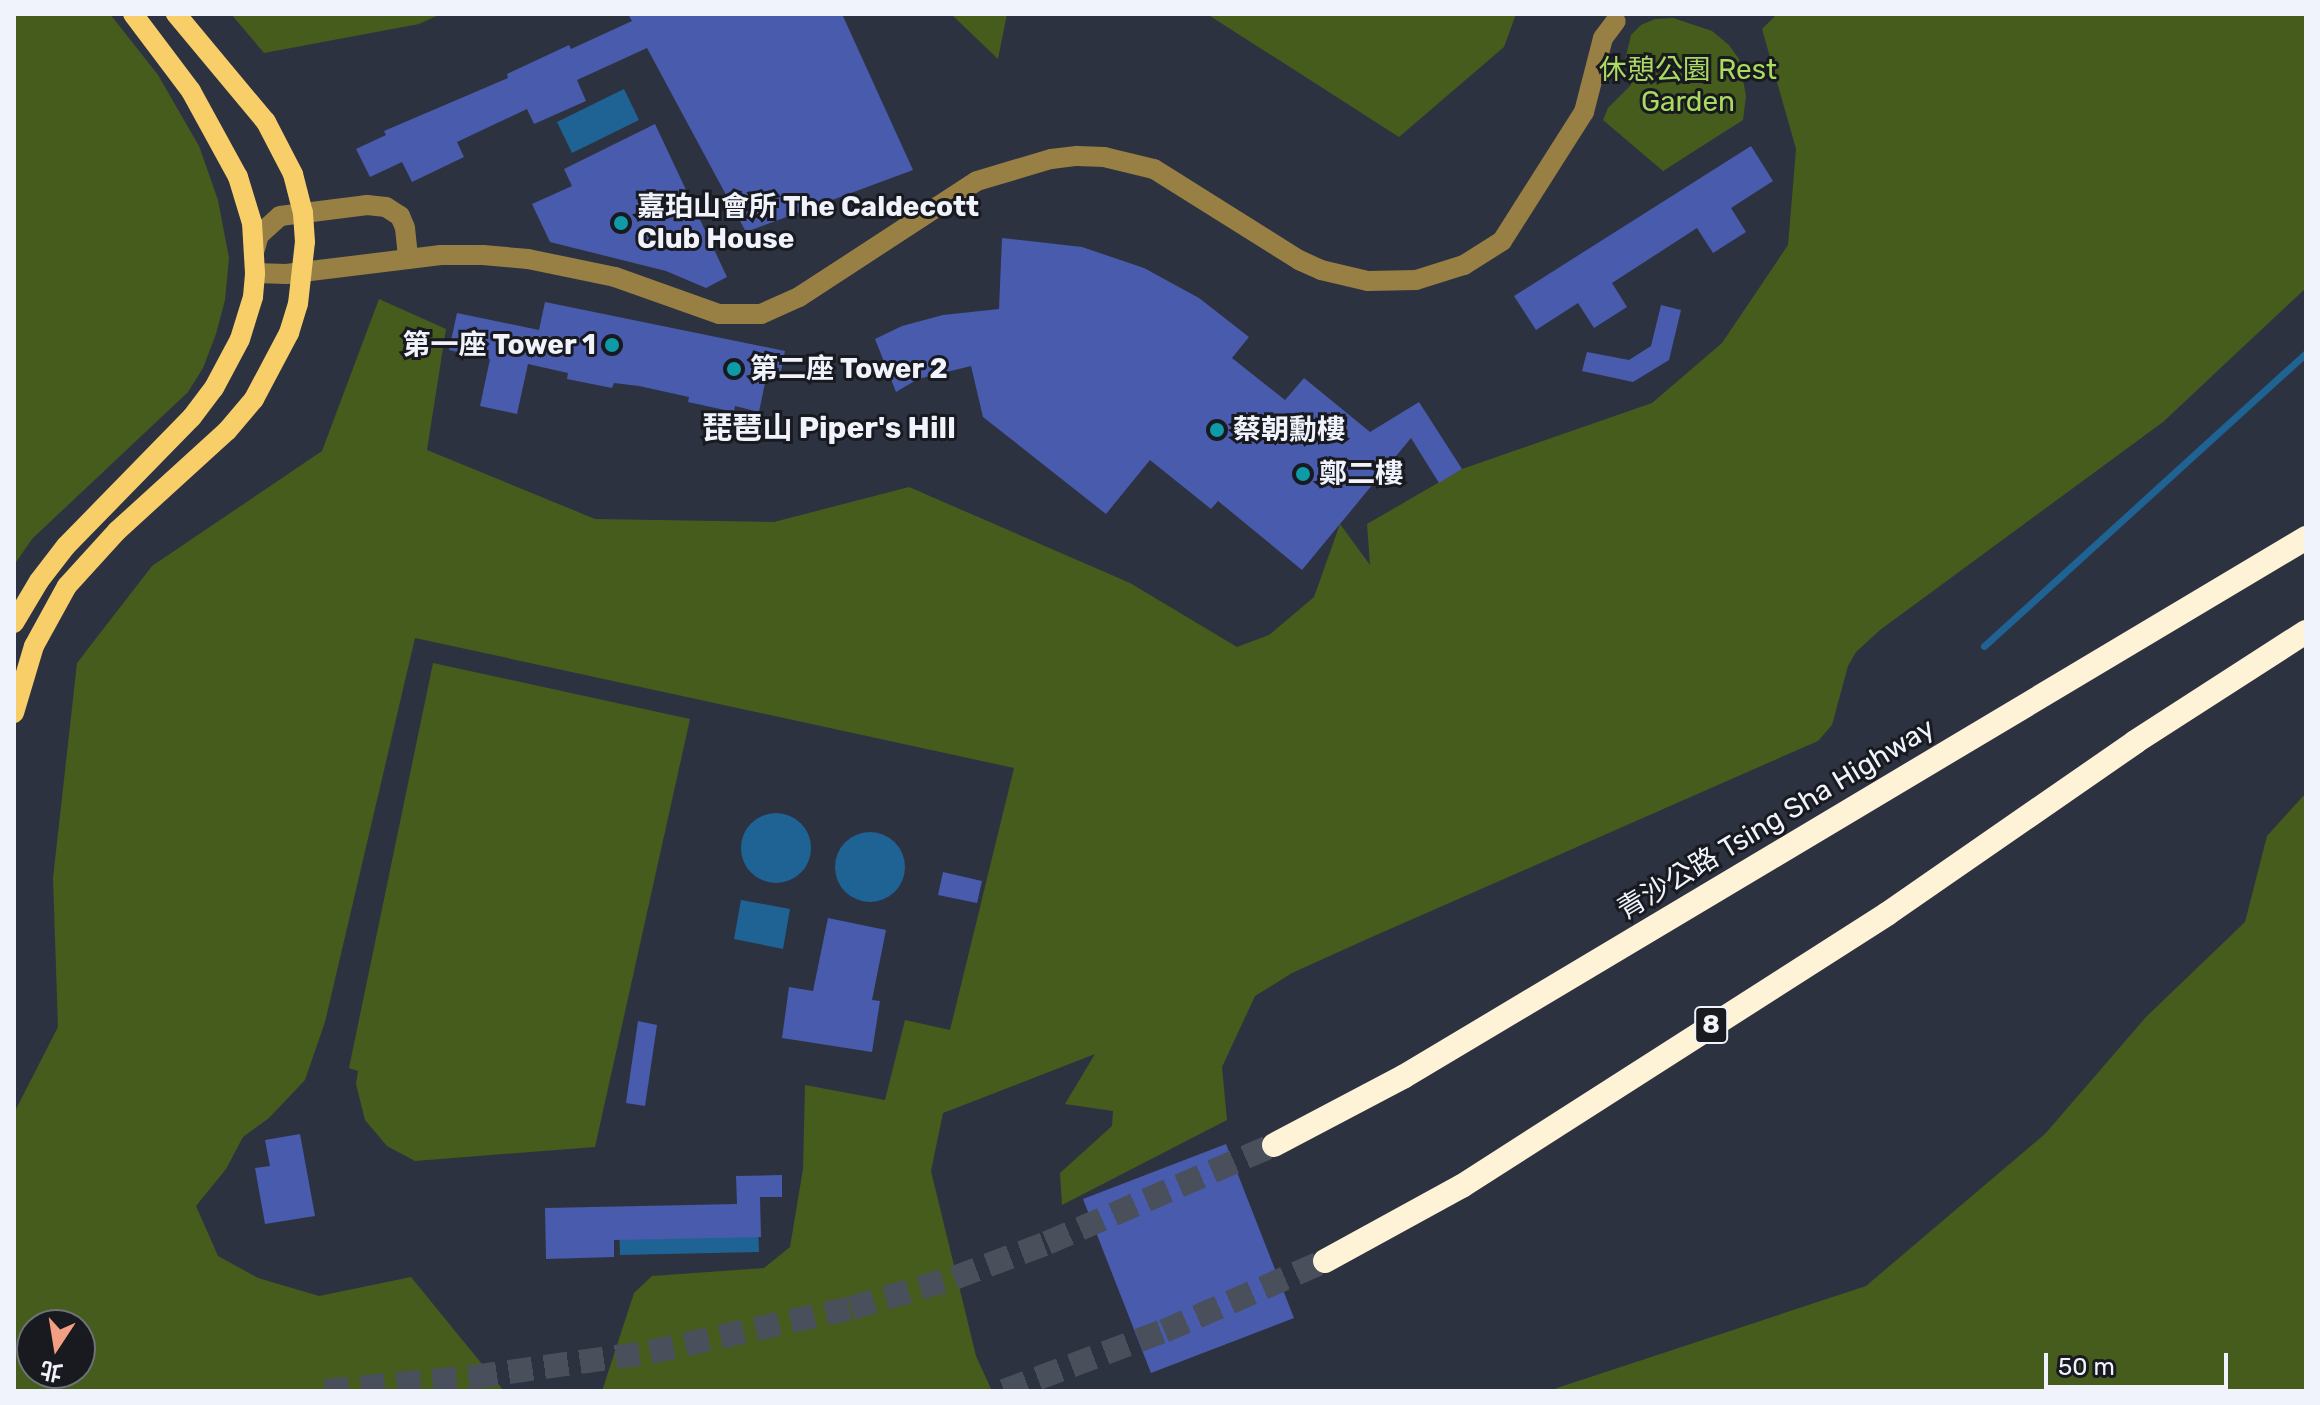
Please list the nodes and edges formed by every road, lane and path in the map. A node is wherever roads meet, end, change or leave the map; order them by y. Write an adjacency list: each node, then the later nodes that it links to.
1 (133, 14): 5 (main road)
2 (176, 14): 4 (main road)
3 (1616, 21): 6 (street)
4 (303, 213): 5 (street); 6 (street); 7 (main road)
5 (255, 249): 8 (main road)
6 (408, 259): 7 (street)
7 (303, 272): 8 (street); 12 (main road)
8 (255, 273): 10 (main road)
9 (2306, 538): 13 (highway, 青沙公路 Tsing Sha Highway)
10 (14, 623)
11 (2306, 632): 14 (highway, 8)
12 (14, 713)
13 (1274, 1145)
14 (1325, 1261)

